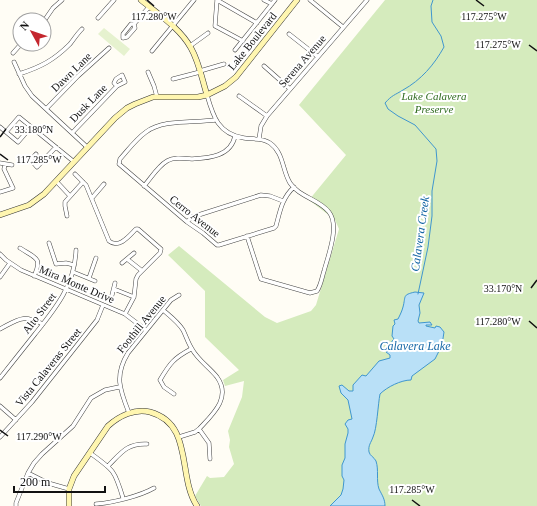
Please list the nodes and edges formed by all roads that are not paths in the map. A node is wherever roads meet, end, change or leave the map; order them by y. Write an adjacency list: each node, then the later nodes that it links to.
1 (62, 0): 13 (street)
2 (114, 0): 14 (street)
3 (141, 0): 12 (main road)
4 (194, 0): 16 (street)
5 (217, 0): 15 (street); 22 (street)
6 (264, 0): 11 (street)
7 (275, 0): 11 (street)
8 (297, 0): 37 (main road, Lake Boulevard)
9 (310, 0): 17 (street)
10 (367, 0): 17 (street, Serena Avenue)
11 (272, 4): 15 (street)
12 (149, 7): 16 (main road); 21 (street)
13 (50, 12)
14 (98, 18)
15 (257, 23): 22 (street)
16 (172, 26): 23 (main road); 26 (street)
17 (343, 27): 27 (street, Serena Avenue)
18 (82, 29): 33 (street)
19 (208, 33): 23 (street)
20 (289, 34): 27 (street)
21 (123, 38)
22 (242, 41): 25 (street)
23 (190, 46): 31 (main road)
24 (109, 48): 40 (street, Dawn Lane)
25 (235, 50)
26 (152, 51)
27 (317, 56): 36 (street, Serena Avenue)
28 (14, 62): 33 (street)
29 (224, 64): 31 (street)
30 (264, 66): 36 (street)
31 (200, 71): 34 (street); 37 (main road)
32 (148, 72): 39 (street)
33 (19, 74): 40 (street)
34 (173, 79)
35 (116, 86): 46 (street, Dusk Lane)
36 (290, 89): 41 (street, Serena Avenue)
37 (207, 95): 39 (main road, Lake Boulevard); 42 (street)
38 (240, 96): 41 (street)
39 (157, 97): 50 (main road, Lake Boulevard)
40 (46, 109): 46 (street)
41 (267, 116): 48 (street, Serena Avenue)
42 (215, 120): 47 (street); 60 (street, Cerro Avenue)
43 (0, 127): 45 (street)
44 (31, 127): 45 (street); 45 (street); 49 (street)
45 (6, 132)
46 (72, 133): 50 (street)
47 (235, 136): 48 (street); 60 (street)
48 (259, 139): 61 (street)
49 (56, 147): 51 (street); 52 (street)
50 (87, 147): 52 (main road, Lake Boulevard)
51 (36, 154)
52 (73, 161): 57 (main road, Lake Boulevard)
53 (0, 163): 54 (street)
54 (5, 164): 55 (street); 62 (street)
55 (12, 164)
56 (75, 174): 58 (street)
57 (56, 181): 63 (street); 66 (main road, Lake Boulevard)
58 (83, 182): 63 (street); 64 (street)
59 (104, 184): 64 (street)
60 (144, 186): 68 (street, Cerro Avenue)
61 (294, 187): 65 (street, Cerro Avenue); 69 (street)
62 (0, 192)
63 (70, 196): 67 (street)
64 (92, 198): 80 (street)
65 (283, 201): 68 (street); 69 (street, Cerro Avenue)
66 (0, 216)
67 (67, 216)
68 (187, 222): 69 (street, Cerro Avenue)
69 (247, 236)
70 (49, 243): 79 (street)
71 (20, 248): 82 (street)
72 (76, 250): 79 (street, Alto Street)
73 (134, 253): 76 (street)
74 (0, 254): 77 (street, Mira Monte Drive)
75 (96, 258): 84 (street)
76 (127, 259): 78 (street); 80 (street)
77 (10, 263): 82 (street, Mira Monte Drive); 83 (street)
78 (122, 264)
79 (74, 265): 81 (street, Alto Street)
80 (141, 270): 91 (street)
81 (73, 272): 84 (street); 87 (street, Alto Street)
82 (34, 276): 87 (street, Mira Monte Drive)
83 (0, 277)
84 (89, 278): 85 (street)
85 (95, 281)
86 (115, 283): 88 (street)
87 (66, 289): 92 (street, Mira Monte Drive); 95 (street, Alto Street)
88 (114, 289): 90 (street); 91 (street)
89 (179, 294): 93 (street, Foothill Avenue)
90 (112, 295)
91 (134, 297): 94 (street)
92 (104, 305): 94 (street, Mira Monte Drive); 104 (street, Vista Calaveras Street)
93 (163, 310): 97 (street, Foothill Avenue); 98 (street)
94 (125, 314): 97 (street, Mira Monte Drive)
95 (43, 324): 96 (street); 99 (street, Alto Street)
96 (0, 329)
97 (146, 330): 100 (street, Foothill Avenue)
98 (191, 349): 101 (street); 105 (street)
99 (0, 378)
100 (119, 387): 103 (street, Foothill Avenue); 112 (street)
101 (174, 394)
102 (0, 406): 104 (street)
103 (129, 413): 106 (main road); 109 (main road)
104 (16, 420): 107 (street, Vista Calaveras Street)
105 (199, 429): 106 (street); 110 (street)
106 (179, 437): 119 (main road)
107 (0, 438)
108 (147, 444): 111 (street)
109 (90, 453): 111 (street); 114 (main road)
110 (210, 459)
111 (108, 466): 115 (street)
112 (28, 473): 114 (street); 117 (street)
113 (154, 488): 115 (street)
114 (69, 489): 118 (main road)
115 (123, 498): 116 (street)
116 (96, 504)
117 (16, 506)
118 (69, 506)
119 (197, 506)

